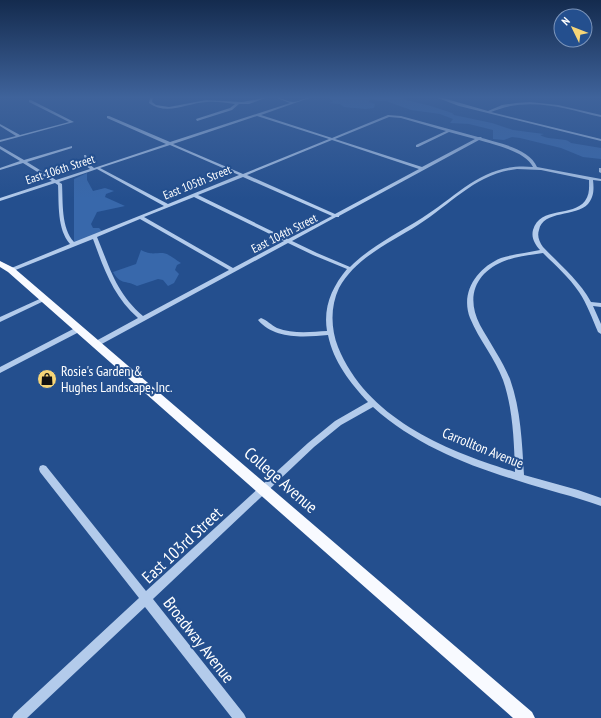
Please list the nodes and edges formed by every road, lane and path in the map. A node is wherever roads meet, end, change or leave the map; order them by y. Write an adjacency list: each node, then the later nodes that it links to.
1 (13, 132): 10 (street)
2 (37, 132): 10 (street)
3 (141, 132): 15 (street)
4 (207, 132): 15 (street, East 106th Street)
5 (309, 132): 12 (street)
6 (351, 132): 12 (street, East 105th Street)
7 (447, 132): 17 (street)
8 (456, 132): 11 (street)
9 (567, 132): 13 (street)
10 (20, 136): 14 (street)
11 (480, 138): 23 (street); 24 (street, East 104th Street)
12 (332, 139): 24 (street); 25 (street, East 105th Street)
13 (601, 140)
14 (0, 141)
15 (169, 144): 21 (street, East 106th Street); 25 (street)
16 (0, 146): 20 (street)
17 (417, 146)
18 (71, 147): 20 (street)
19 (85, 156): 21 (street)
20 (25, 161): 22 (street); 28 (street)
21 (95, 168): 28 (street, East 106th Street); 31 (street)
22 (0, 169)
23 (536, 169): 26 (street, Carrollton Avenue); 40 (street, Carrollton Avenue)
24 (423, 170): 32 (street, East 104th Street)
25 (243, 175): 29 (street, East 105th Street); 32 (street)
26 (591, 179): 27 (street, Carrollton Avenue); 37 (street)
27 (601, 180)
28 (57, 181): 30 (street, East 106th Street); 36 (street)
29 (194, 195): 31 (street, East 105th Street); 35 (street)
30 (0, 200)
31 (168, 206): 33 (street, East 105th Street)
32 (337, 216): 35 (street, East 104th Street)
33 (140, 217): 34 (street, East 105th Street); 42 (street)
34 (94, 236): 36 (street, East 105th Street); 46 (street)
35 (289, 241): 40 (street); 42 (street, East 104th Street)
36 (74, 245): 41 (street, East 105th Street)
37 (544, 251): 44 (street); 56 (street)
38 (0, 257): 41 (main road, College Avenue)
39 (0, 263): 41 (main road, College Avenue)
40 (351, 269): 51 (street, Carrollton Avenue)
41 (11, 270): 43 (main road, College Avenue)
42 (232, 270): 46 (street, East 104th Street)
43 (44, 299): 47 (street); 49 (main road, College Avenue)
44 (590, 304): 45 (street); 50 (street)
45 (601, 305)
46 (143, 319): 52 (street, East 104th Street)
47 (0, 320)
48 (261, 320): 51 (street)
49 (79, 329): 52 (main road, College Avenue); 53 (street)
50 (601, 332)
51 (330, 333): 54 (street, Carrollton Avenue)
52 (96, 344): 57 (main road, College Avenue)
53 (0, 370)
54 (373, 403): 56 (street, Carrollton Avenue); 57 (street, East 103rd Street)
55 (43, 469): 59 (street, Broadway Avenue)
56 (520, 478): 58 (street, Carrollton Avenue)
57 (263, 490): 59 (street, East 103rd Street); 62 (main road, College Avenue)
58 (601, 502)
59 (147, 600): 60 (street, East 103rd Street); 61 (street, Broadway Avenue)
60 (18, 718)
61 (240, 718)
62 (526, 718)

